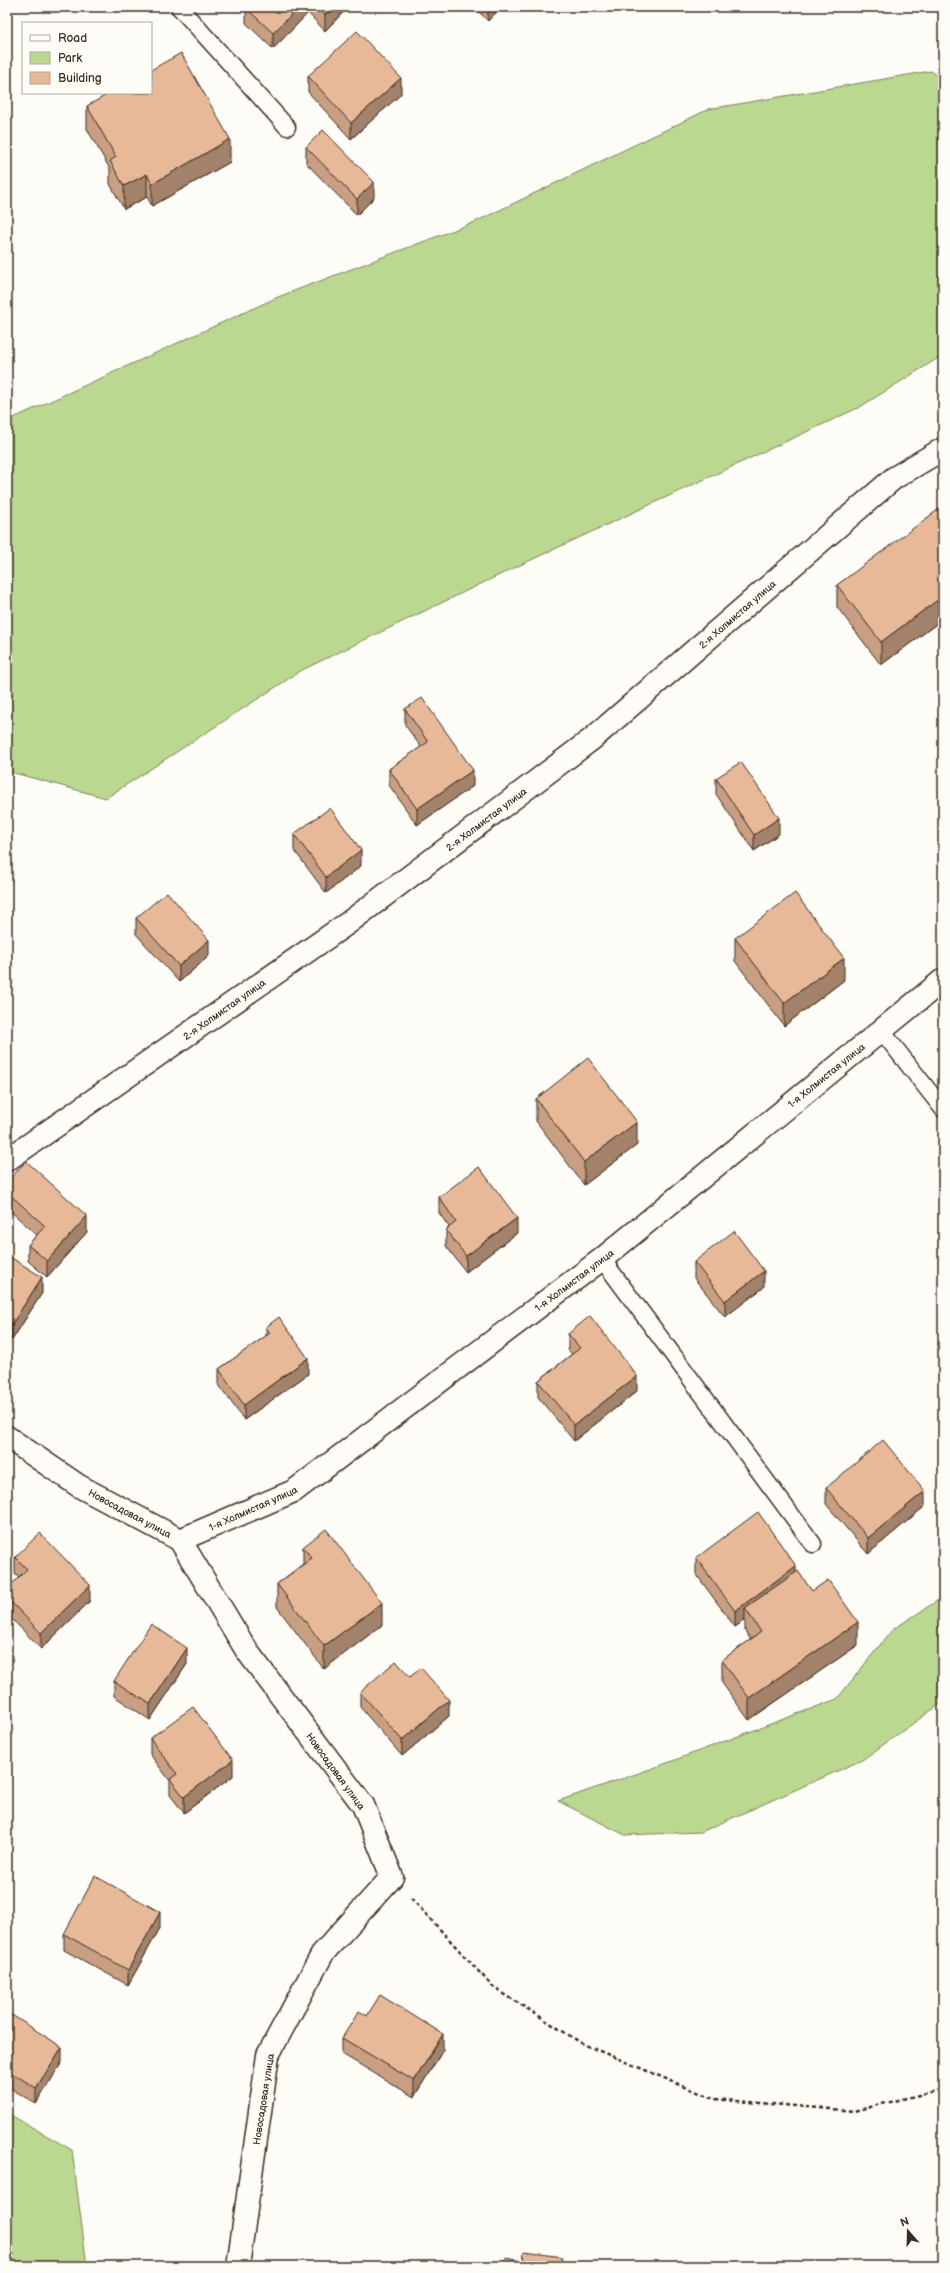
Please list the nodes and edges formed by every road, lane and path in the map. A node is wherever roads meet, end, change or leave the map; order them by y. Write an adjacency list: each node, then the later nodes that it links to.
1 (179, 7): 2 (lane)
2 (286, 127)
3 (943, 449): 7 (street, 2-я Холмистая улица)
4 (943, 980): 5 (street, 1-я Холмистая улица)
5 (881, 1030): 6 (lane); 8 (street, 1-я Холмистая улица)
6 (943, 1109)
7 (7, 1160)
8 (602, 1259): 10 (street, 1-я Холмистая улица); 11 (lane)
9 (7, 1437): 10 (street, Новосадовая улица)
10 (180, 1540): 12 (street, Новосадовая улица)
11 (813, 1544)
12 (392, 1877): 13 (path); 14 (street, Новосадовая улица)
13 (943, 2089)
14 (238, 2266)

